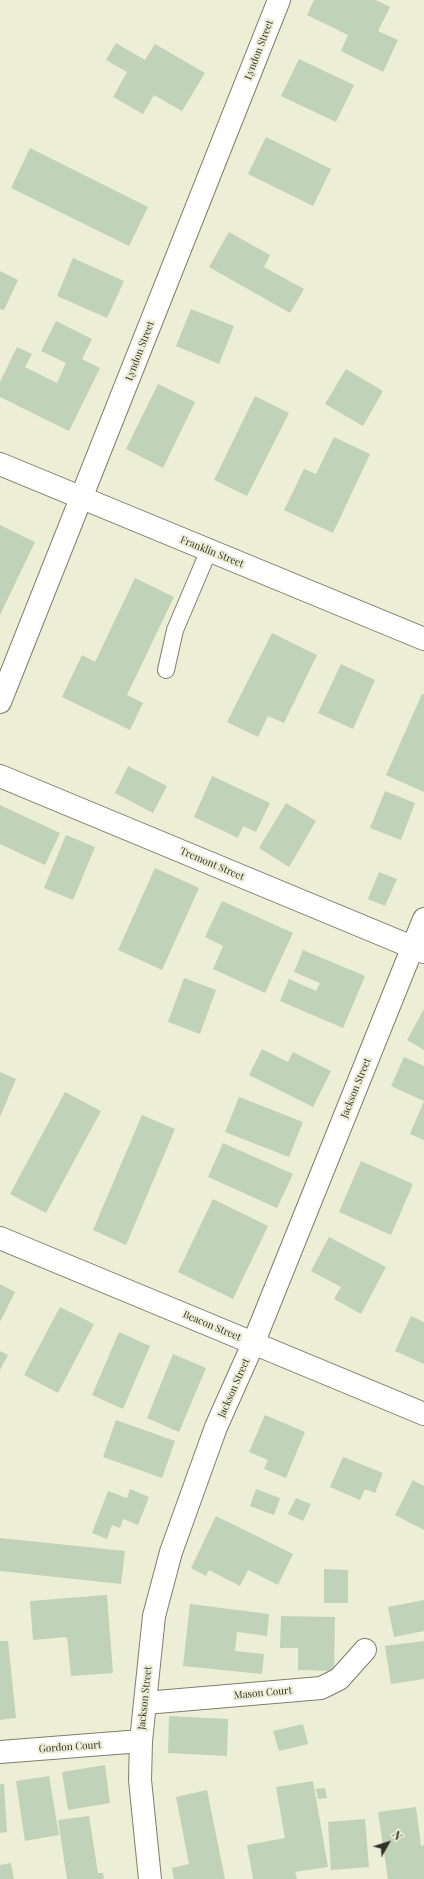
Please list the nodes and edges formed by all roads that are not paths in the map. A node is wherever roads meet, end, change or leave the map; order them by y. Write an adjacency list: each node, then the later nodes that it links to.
1 (278, 0): 3 (street, Lyndon Street)
2 (0, 464): 3 (street, Franklin Street)
3 (82, 498): 4 (street, Franklin Street); 7 (street, Lyndon Street)
4 (209, 550): 5 (street, Franklin Street); 6 (lane)
5 (424, 639)
6 (166, 670)
7 (0, 702)
8 (0, 776): 10 (street, Tremont Street)
9 (424, 919): 10 (street, Jackson Street)
10 (418, 950): 12 (street, Jackson Street)
11 (0, 1238): 12 (street, Beacon Street)
12 (253, 1344): 13 (street, Beacon Street); 15 (street, Jackson Street)
13 (424, 1414)
14 (365, 1650): 15 (street, Mason Court)
15 (145, 1703): 16 (street, Jackson Street)
16 (141, 1741): 17 (street, Gordon Court); 18 (street, Jackson Street)
17 (0, 1752)
18 (150, 1879)

